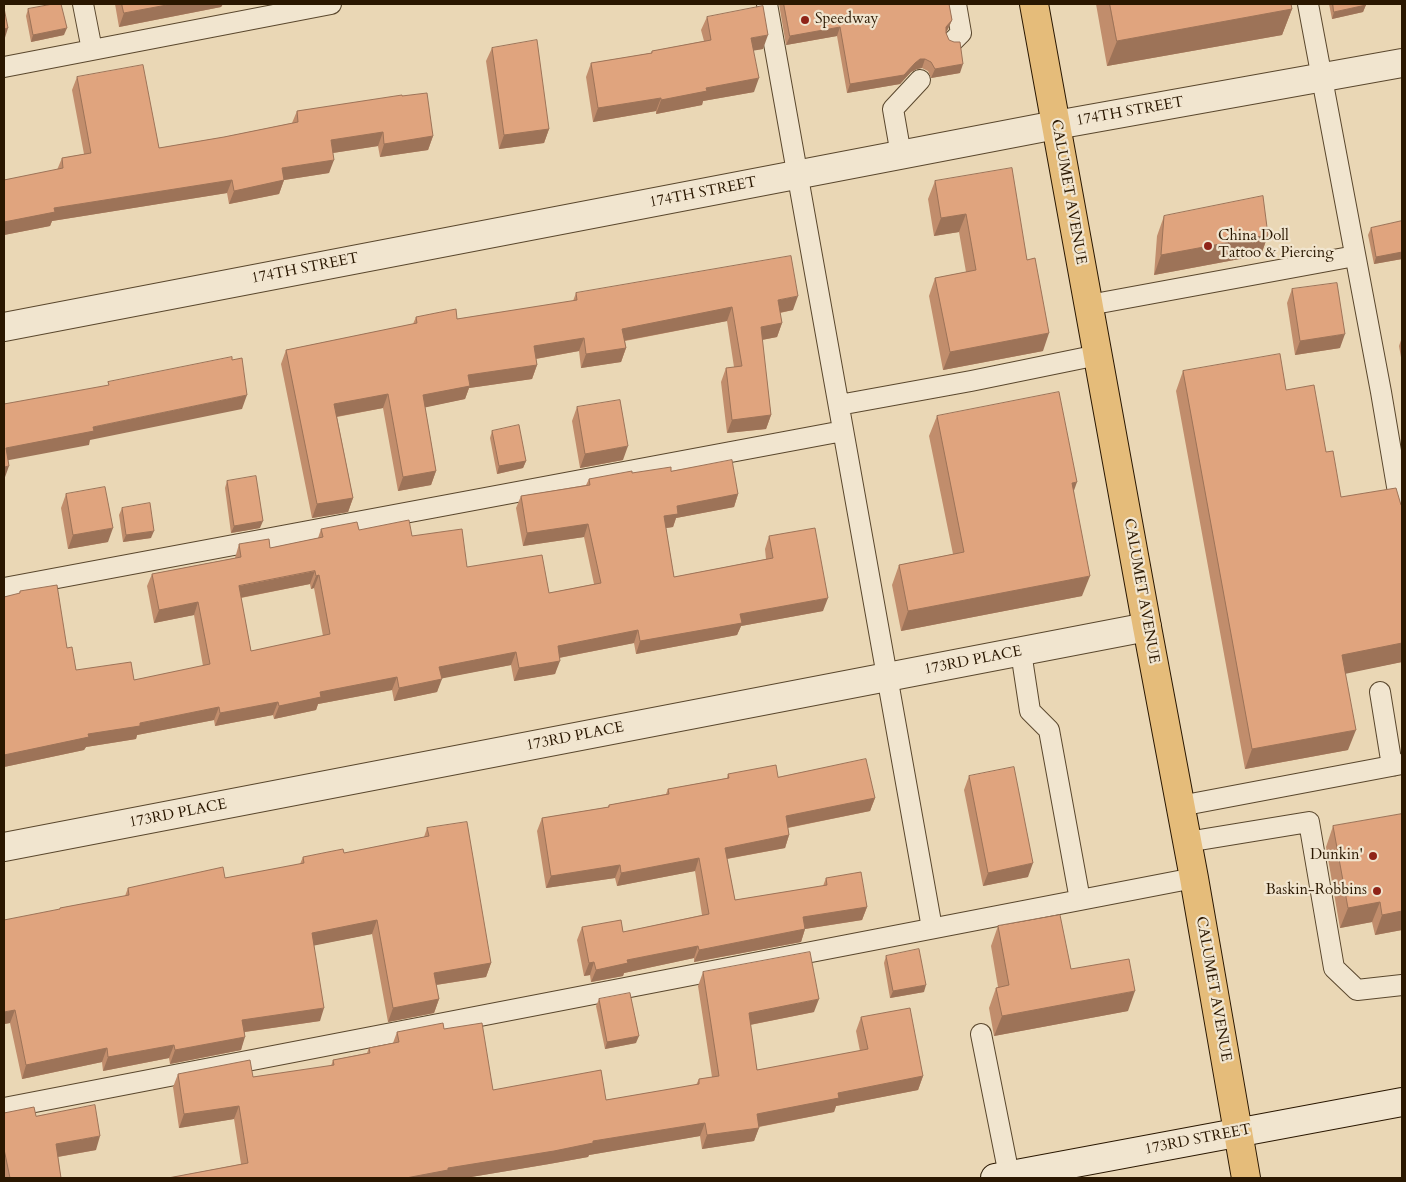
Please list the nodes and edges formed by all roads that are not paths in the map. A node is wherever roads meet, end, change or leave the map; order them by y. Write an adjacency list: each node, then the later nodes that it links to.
1 (83, 4): 9 (lane)
2 (330, 4): 7 (lane)
3 (766, 4): 16 (lane)
4 (956, 4): 8 (lane)
5 (1034, 4): 14 (main road, CALUMET AVENUE)
6 (1308, 4): 12 (lane)
7 (268, 10): 9 (lane)
8 (954, 40)
9 (92, 50): 11 (lane)
10 (1402, 64): 12 (street, 174TH STREET)
11 (4, 67)
12 (1321, 78): 14 (street, 174TH STREET); 17 (lane)
13 (920, 80): 15 (lane)
14 (1056, 125): 15 (street, 174TH STREET); 18 (main road, CALUMET AVENUE)
15 (901, 155): 16 (street, 174TH STREET)
16 (797, 175): 19 (street, 174TH STREET); 21 (lane)
17 (1355, 256): 18 (lane); 23 (lane)
18 (1089, 305): 20 (main road, CALUMET AVENUE)
19 (4, 327)
20 (1098, 355): 21 (lane); 25 (main road, CALUMET AVENUE)
21 (838, 405): 22 (lane)
22 (843, 431): 24 (lane); 27 (lane)
23 (1402, 516)
24 (4, 588)
25 (1147, 627): 26 (street, 173RD PLACE); 30 (main road, CALUMET AVENUE)
26 (1021, 652): 27 (street, 173RD PLACE); 34 (lane)
27 (887, 677): 32 (street, 173RD PLACE); 35 (lane)
28 (1380, 692): 29 (lane)
29 (1397, 765): 30 (lane)
30 (1180, 806): 31 (main road, CALUMET AVENUE)
31 (1187, 842): 33 (main road, CALUMET AVENUE); 36 (lane)
32 (4, 847)
33 (1194, 878): 34 (lane); 40 (main road, CALUMET AVENUE)
34 (1080, 900): 35 (lane)
35 (932, 928): 39 (lane)
36 (1402, 985)
37 (981, 1034): 41 (lane)
38 (1402, 1102): 40 (street, 173RD STREET)
39 (4, 1108)
40 (1238, 1132): 41 (street, 173RD STREET); 42 (main road, CALUMET AVENUE)
41 (1002, 1177)
42 (1246, 1178)

